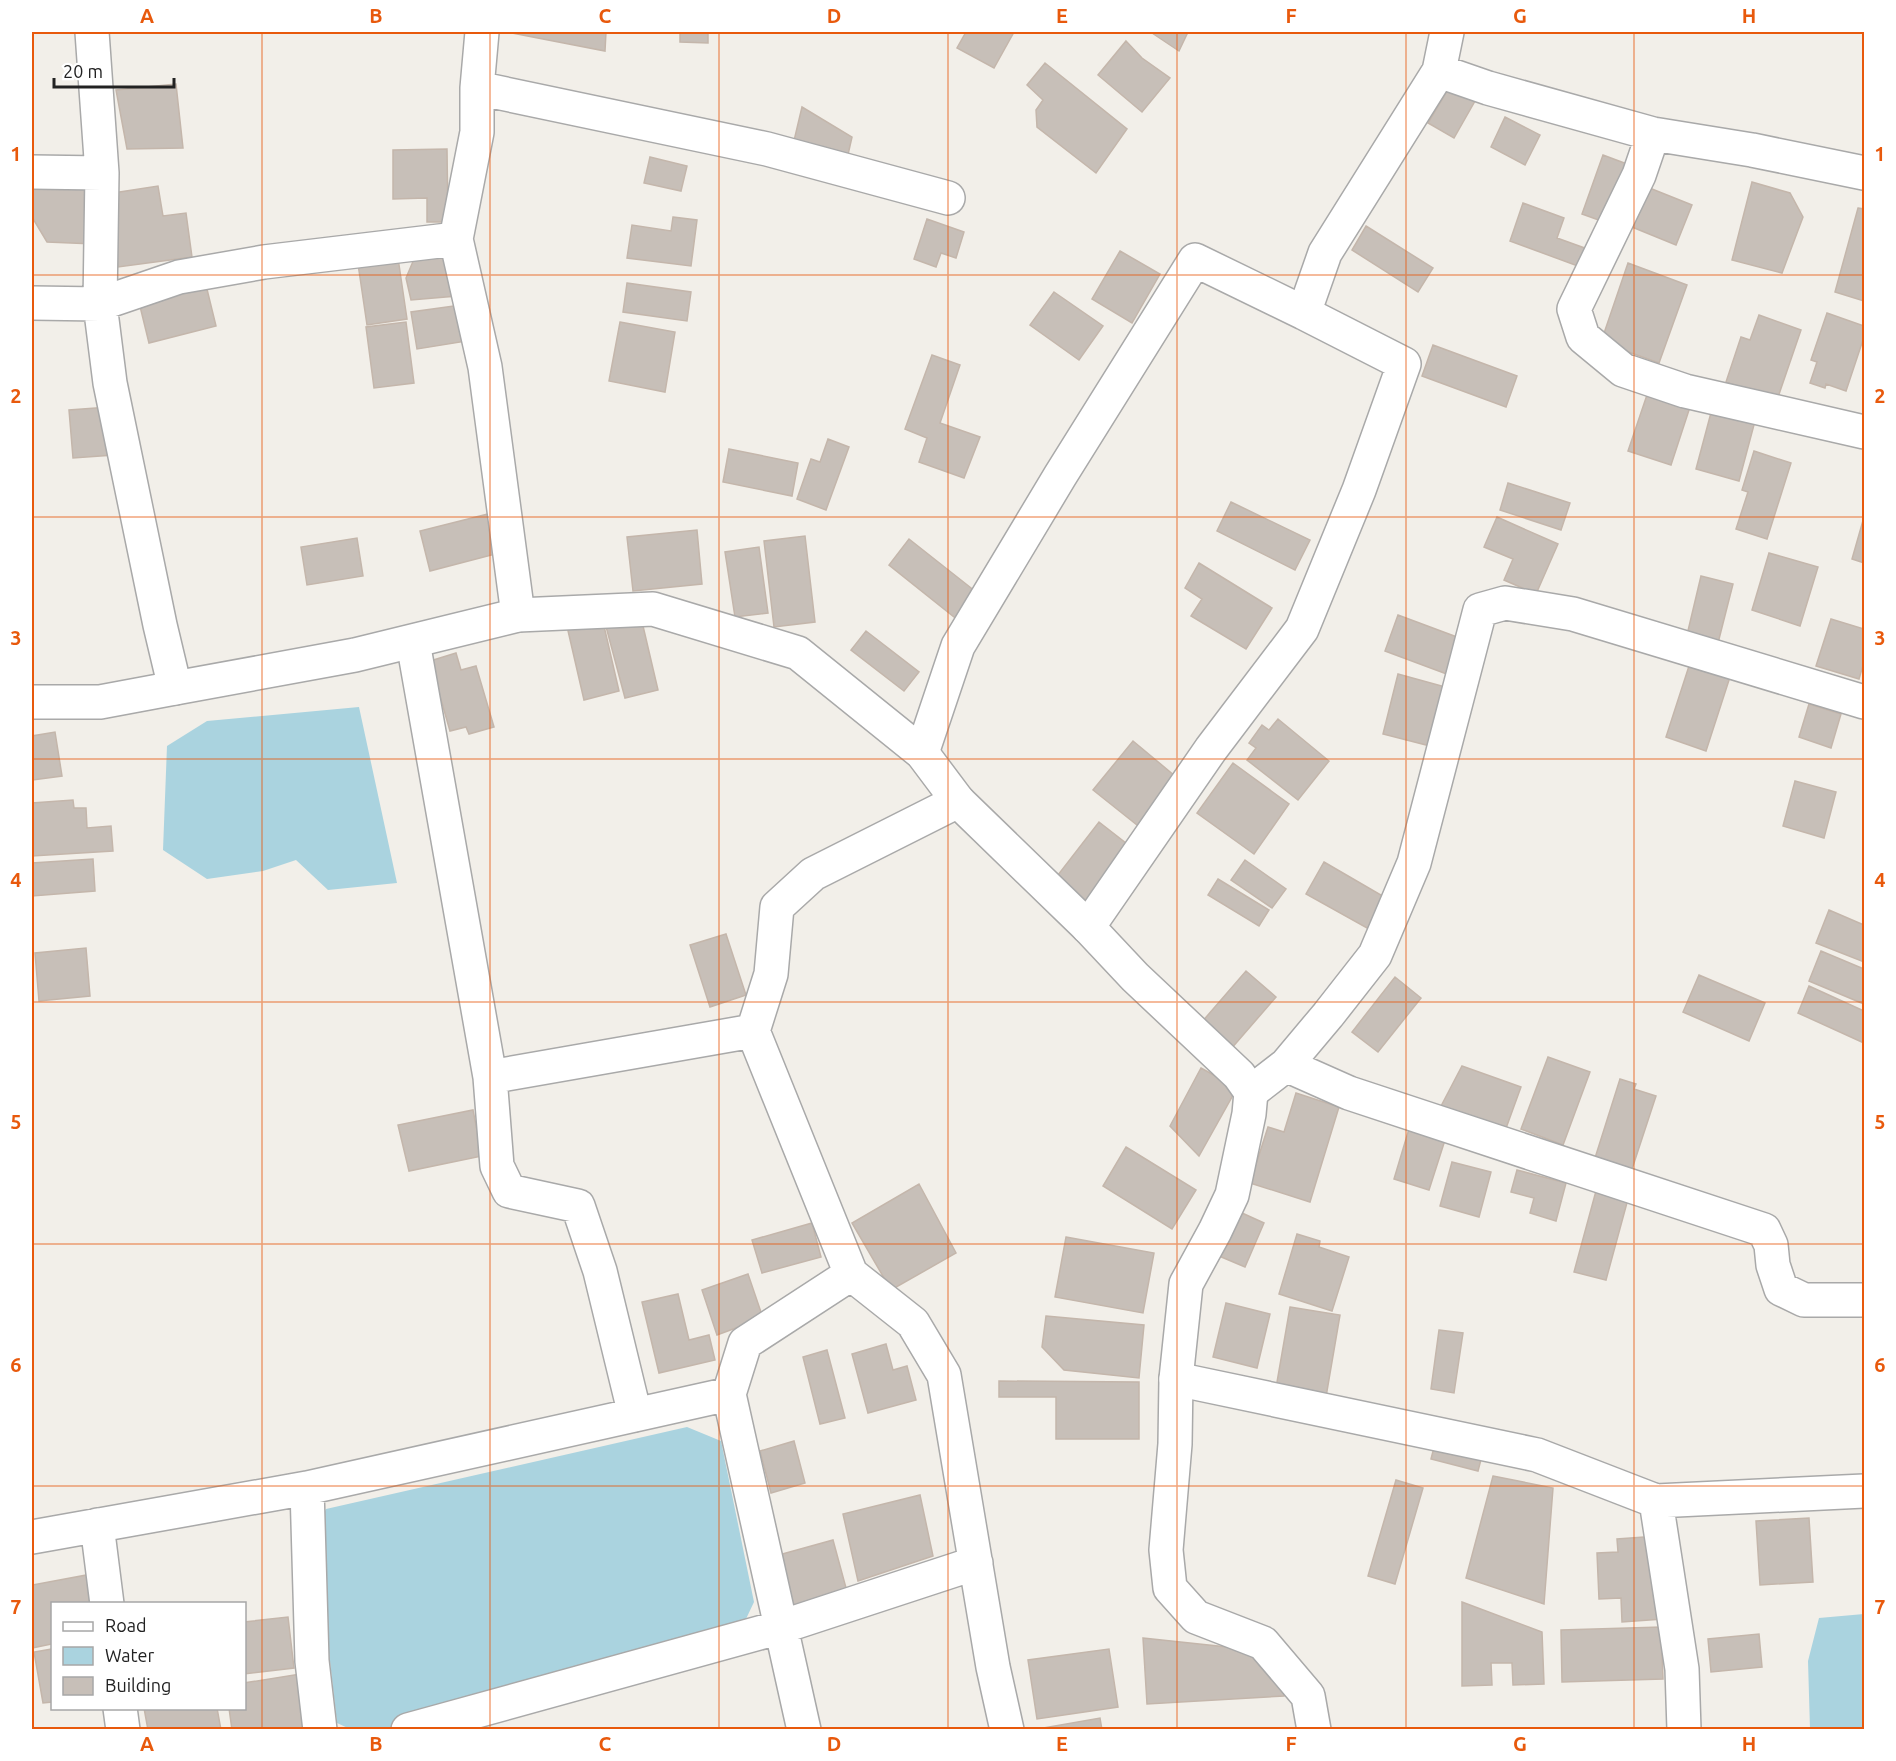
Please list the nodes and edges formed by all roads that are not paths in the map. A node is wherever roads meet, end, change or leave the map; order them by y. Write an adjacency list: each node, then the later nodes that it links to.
1 (92, 32): 8 (street)
2 (482, 32): 5 (street)
3 (1447, 32): 4 (street)
4 (1439, 71): 6 (street); 14 (street)
5 (477, 88): 10 (street); 11 (street)
6 (1653, 134): 9 (street); 15 (street)
7 (32, 172): 8 (street)
8 (102, 173): 13 (street)
9 (1864, 173)
10 (948, 198)
11 (456, 239): 13 (street); 16 (street)
12 (32, 303): 13 (street)
13 (100, 304): 18 (street)
14 (1304, 312): 21 (street); 23 (street)
15 (1864, 432)
16 (518, 615): 17 (street); 21 (street)
17 (413, 642): 18 (street); 26 (street)
18 (175, 688): 19 (street)
19 (32, 702)
20 (1864, 702): 25 (street)
21 (922, 753): 22 (street)
22 (958, 801): 23 (street); 24 (street)
23 (1088, 927): 27 (street)
24 (753, 1031): 26 (street); 28 (street)
25 (1286, 1065): 27 (street); 29 (street)
26 (490, 1077): 32 (street)
27 (1251, 1092): 30 (street)
28 (851, 1274): 31 (street); 38 (street)
29 (1864, 1300)
30 (1176, 1378): 35 (street); 48 (street)
31 (729, 1394): 32 (street); 40 (street)
32 (635, 1415): 33 (street)
33 (307, 1488): 36 (street); 44 (street)
34 (1864, 1491): 35 (street)
35 (1656, 1501): 49 (street)
36 (97, 1525): 37 (street); 39 (street)
37 (32, 1537)
38 (976, 1563): 40 (street); 47 (street)
39 (107, 1602)
40 (782, 1627): 42 (street); 46 (street)
41 (120, 1710): 43 (street)
42 (508, 1716): 45 (street)
43 (123, 1730)
44 (320, 1730)
45 (408, 1730)
46 (804, 1730)
47 (1007, 1730)
48 (1314, 1730)
49 (1684, 1730)

